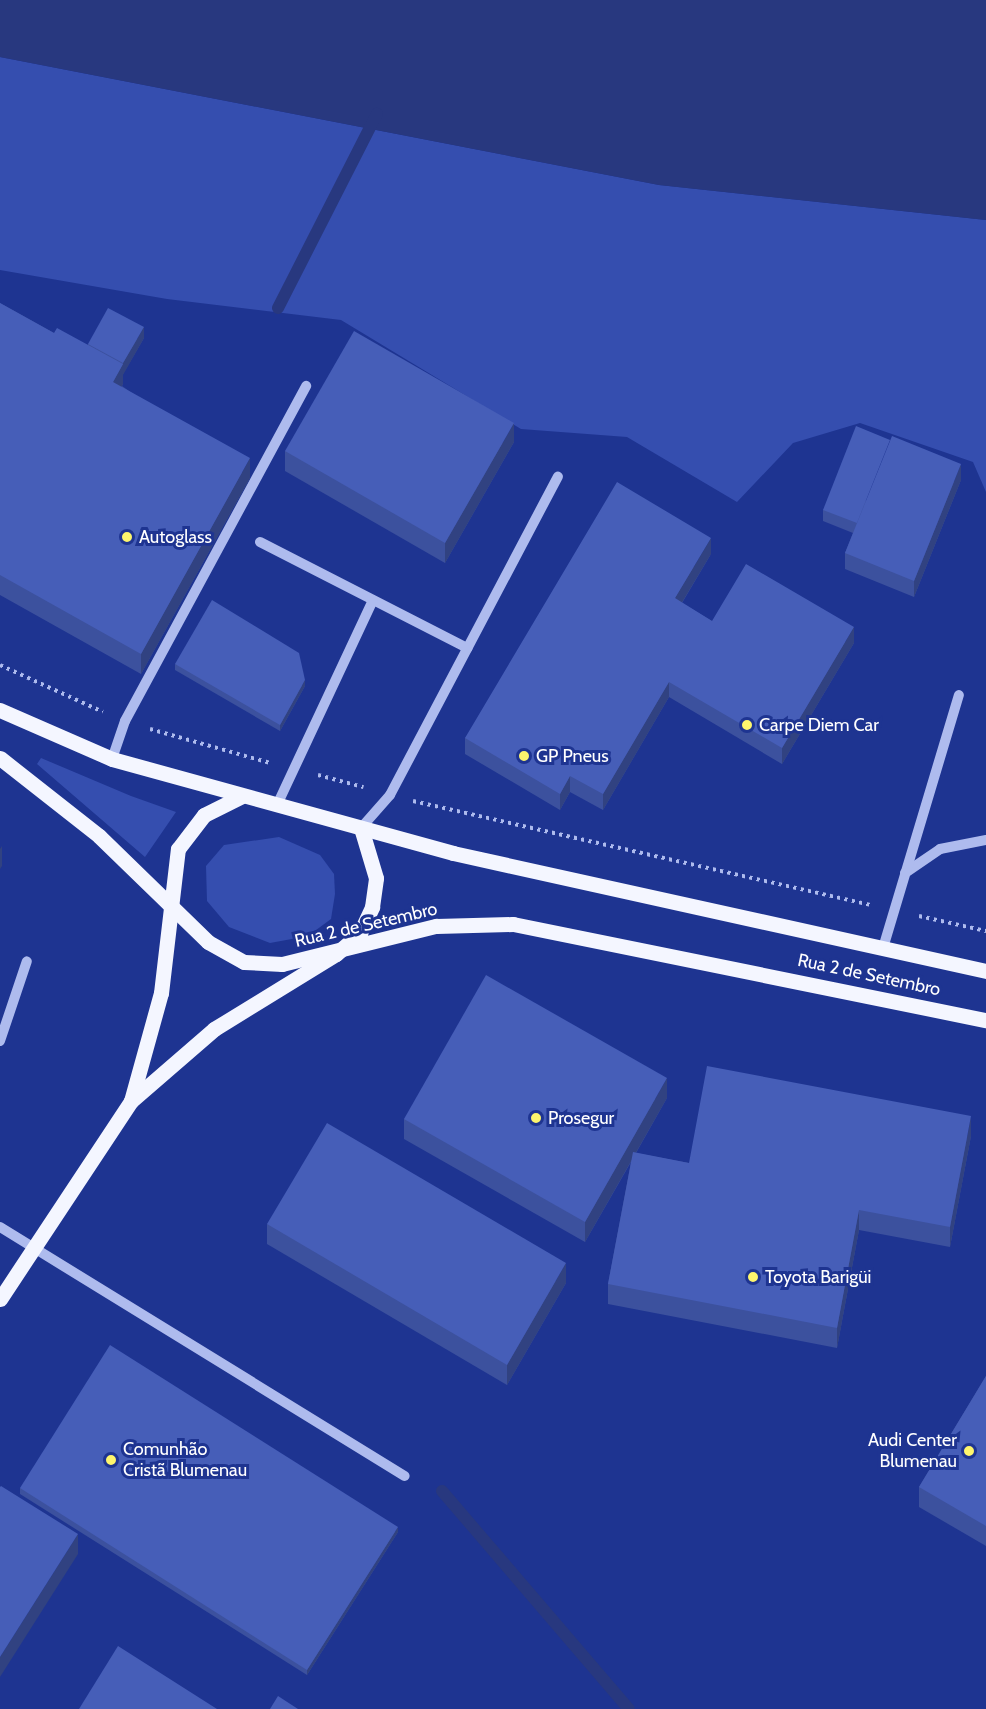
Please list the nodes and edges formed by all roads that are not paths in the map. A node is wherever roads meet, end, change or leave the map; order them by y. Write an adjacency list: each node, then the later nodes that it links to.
1 (306, 386): 9 (lane)
2 (558, 477): 5 (lane)
3 (260, 542): 4 (lane)
4 (374, 600): 5 (lane); 11 (lane)
5 (467, 648): 12 (lane)
6 (959, 695): 14 (lane)
7 (0, 710): 9 (main road, Rua 2 de Setembro)
8 (0, 758): 15 (main road, Rua 2 de Setembro)
9 (112, 759): 10 (main road, Rua 2 de Setembro)
10 (242, 796): 11 (main road, Rua 2 de Setembro); 15 (main road)
11 (278, 805): 12 (main road, Rua 2 de Setembro)
12 (361, 828): 16 (main road, Rua 2 de Setembro); 17 (main road)
13 (986, 840): 14 (lane)
14 (905, 873): 16 (lane)
15 (173, 911): 17 (main road, Rua 2 de Setembro); 22 (main road)
16 (883, 948): 19 (main road, Rua 2 de Setembro)
17 (336, 954): 20 (main road, Rua 2 de Setembro); 22 (main road)
18 (27, 961): 21 (lane)
19 (986, 971)
20 (986, 1020)
21 (0, 1041)
22 (131, 1101): 24 (main road)
23 (0, 1227): 24 (lane)
24 (33, 1250): 25 (main road); 26 (lane)
25 (0, 1299)
26 (405, 1476)

